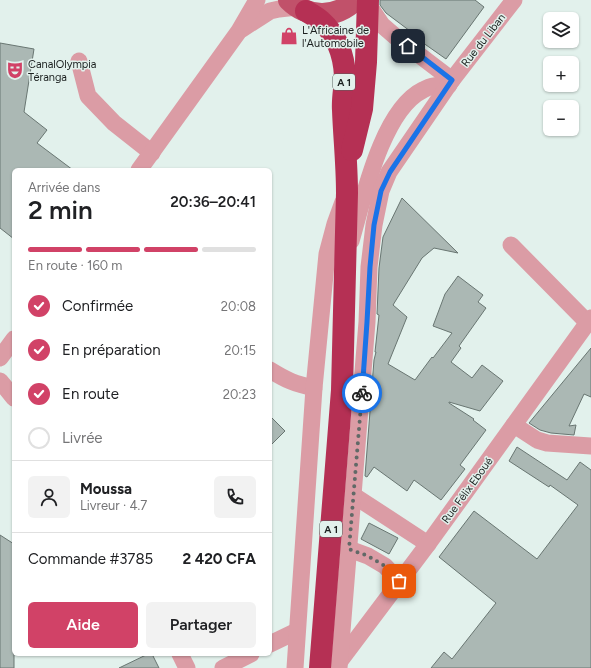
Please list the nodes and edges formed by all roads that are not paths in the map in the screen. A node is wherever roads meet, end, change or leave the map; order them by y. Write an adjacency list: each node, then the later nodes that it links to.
1 (257, 0): 5 (street)
2 (514, 0): 7 (street, Rue du Liban)
3 (363, 1): 4 (main road); 7 (street); 10 (highway, A 1)
4 (297, 6): 5 (street); 10 (highway, A 1)
5 (239, 31): 8 (street)
6 (79, 62): 8 (street)
7 (451, 82): 13 (street); 23 (street, Rue du Liban)
8 (152, 153): 9 (street)
9 (141, 168)
10 (347, 168): 11 (highway, A 1)
11 (347, 193): 13 (highway, A 1); 19 (street)
12 (511, 245): 14 (street)
13 (346, 262): 31 (highway, A 1)
14 (589, 320): 21 (street, Rue Félix Eboué)
15 (12, 342): 16 (street)
16 (0, 358)
17 (272, 371): 19 (street)
18 (0, 381): 20 (street)
19 (314, 388): 27 (street)
20 (12, 396)
21 (514, 425): 22 (street); 24 (street, Rue Félix Eboué)
22 (588, 447)
23 (353, 495): 24 (street); 25 (street, Rue du Liban)
24 (428, 544): 26 (street, Rue Félix Eboué)
25 (349, 549): 26 (street); 31 (street, Rue du Liban)
26 (399, 581): 31 (street, Rue Félix Eboué)
27 (297, 630): 28 (street); 34 (street)
28 (272, 643)
29 (181, 656): 32 (street)
30 (247, 659): 33 (street)
31 (333, 666)
32 (187, 668)
33 (223, 668)
34 (295, 668)

